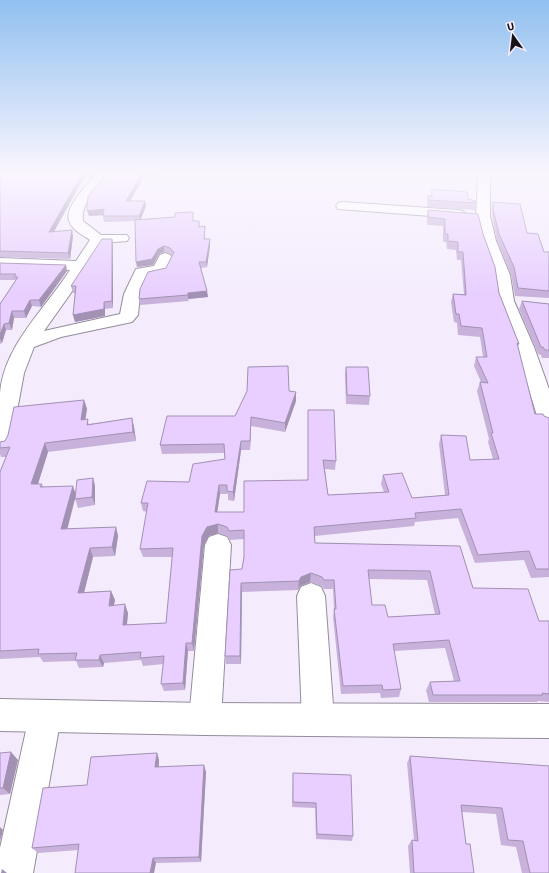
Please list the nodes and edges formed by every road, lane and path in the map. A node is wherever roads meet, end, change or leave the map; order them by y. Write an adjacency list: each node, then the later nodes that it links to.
1 (76, 213): 6 (street)
2 (437, 213): 4 (street)
3 (483, 213): 4 (street)
4 (483, 216): 10 (street)
5 (122, 238): 6 (street)
6 (98, 239): 9 (street)
7 (164, 258): 12 (street)
8 (0, 263): 9 (street)
9 (81, 266): 12 (street)
10 (506, 301): 11 (street); 13 (street)
11 (527, 303)
12 (26, 344): 14 (street)
13 (549, 419)
14 (0, 443)
15 (218, 545): 19 (street)
16 (311, 596): 20 (street)
17 (0, 715): 18 (street)
18 (45, 717): 19 (street); 22 (street)
19 (205, 719): 20 (street)
20 (318, 719): 21 (street)
21 (549, 721)
22 (14, 873)

